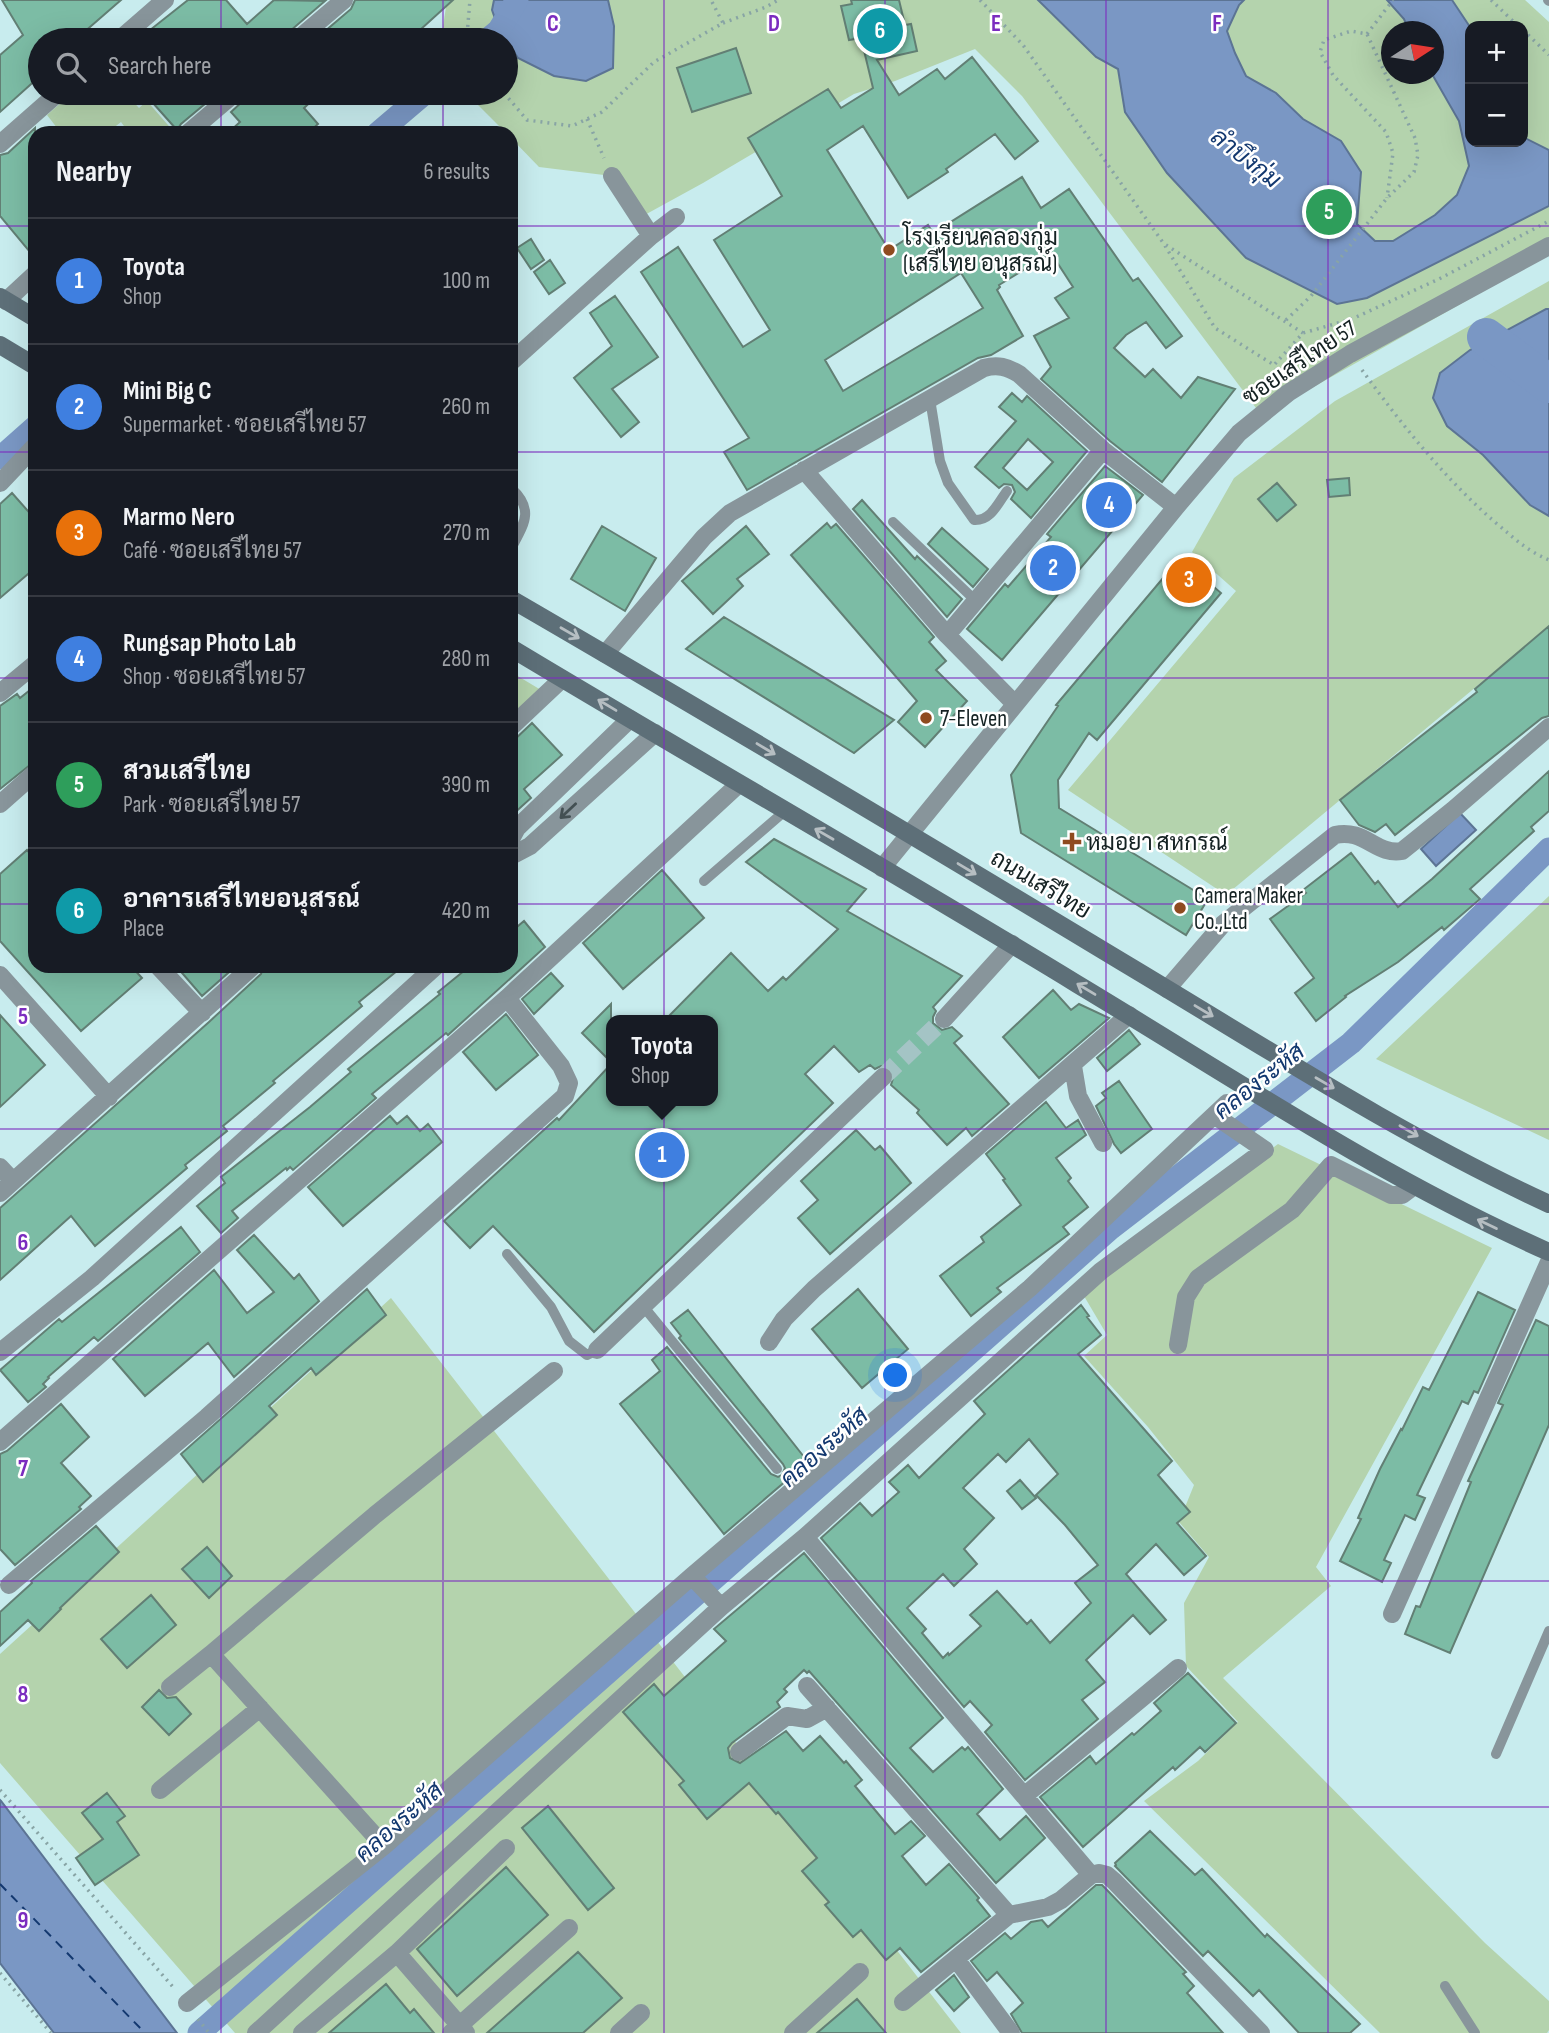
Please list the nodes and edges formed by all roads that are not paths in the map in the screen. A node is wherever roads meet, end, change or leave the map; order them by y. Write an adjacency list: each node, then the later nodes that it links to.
1 (165, 0): 3 (street)
2 (344, 0): 4 (street)
3 (133, 28)
4 (311, 28)
5 (44, 105): 8 (street)
6 (221, 105): 7 (street)
7 (196, 126)
8 (0, 144)
9 (612, 176): 11 (street)
10 (676, 217): 11 (street)
11 (651, 236): 17 (street)
12 (1549, 246): 26 (street, ซอยเสรีไทย 57)
13 (28, 279): 14 (street)
14 (3, 299): 15 (main road)
15 (28, 314)
16 (0, 345): 18 (main road)
17 (518, 356)
18 (28, 362)
19 (930, 399): 20 (street); 22 (street); 24 (lane)
20 (1103, 450): 26 (street); 29 (street)
21 (28, 453): 23 (street)
22 (804, 470): 31 (street); 33 (street)
23 (0, 483)
24 (1007, 491)
25 (518, 494): 28 (lane)
26 (1176, 507): 37 (street, ซอยเสรีไทย 57)
27 (893, 522): 29 (lane)
28 (518, 535)
29 (977, 602): 31 (street)
30 (518, 603): 33 (main road, ถนนเสรีไทย, one-way to 33)
31 (947, 635): 37 (street)
32 (518, 652): 35 (main road)
33 (606, 654): 49 (main road, ถนนเสรีไทย, one-way to 49)
34 (28, 670): 36 (street)
35 (562, 679): 38 (main road, one-way to 35); 39 (street)
36 (0, 693)
37 (1015, 704): 49 (street, ซอยเสรีไทย 57)
38 (630, 719): 41 (main road); 42 (street)
39 (518, 720)
40 (1549, 727): 58 (street)
41 (655, 733): 44 (street); 45 (main road)
42 (585, 764): 44 (street); 48 (street)
43 (28, 780): 46 (street)
44 (601, 780): 50 (street, one-way to 50)
45 (739, 784): 47 (main road); 59 (street)
46 (0, 804)
47 (785, 811): 51 (main road, one-way to 47); 52 (lane)
48 (518, 827)
49 (909, 833): 51 (street, ซอยเสรีไทย 57); 58 (main road, ถนนเสรีไทย, one-way to 58)
50 (518, 852)
51 (883, 868): 53 (main road)
52 (704, 881)
53 (1012, 944): 61 (main road, one-way to 53); 62 (street)
54 (165, 973): 60 (street)
55 (245, 973): 60 (street)
56 (428, 973): 78 (street)
57 (0, 975): 65 (street)
58 (1167, 989): 70 (main road, ถนนเสรีไทย, one-way to 70)
59 (507, 998): 80 (street); 84 (street)
60 (202, 1013): 65 (street)
61 (1129, 1015): 63 (street); 68 (main road)
62 (944, 1019)
63 (1073, 1066): 66 (street); 75 (street)
64 (883, 1077): 74 (street)
65 (108, 1097): 69 (street)
66 (1103, 1143)
67 (0, 1167): 69 (street)
68 (1414, 1186): 71 (main road, one-way to 68); 76 (street)
69 (7, 1187)
70 (1549, 1204)
71 (1549, 1252)
72 (507, 1254): 77 (lane)
73 (1549, 1262): 86 (street)
74 (643, 1306): 77 (street); 81 (lane)
75 (769, 1342)
76 (1178, 1345)
77 (597, 1350)
78 (0, 1352)
79 (554, 1371): 88 (street)
80 (0, 1442)
81 (777, 1469)
82 (805, 1537): 83 (street); 85 (street); 97 (street)
83 (694, 1578): 85 (street); 98 (street)
84 (9, 1586)
85 (718, 1603): 111 (street)
86 (1392, 1614)
87 (1549, 1631): 95 (lane)
88 (211, 1654): 91 (street); 92 (street)
89 (1178, 1668): 97 (street)
90 (807, 1685): 93 (street)
91 (170, 1687)
92 (260, 1708): 96 (street); 98 (street)
93 (827, 1708): 94 (street); 101 (street)
94 (738, 1752)
95 (1496, 1754)
96 (160, 1790)
97 (1024, 1796): 100 (street)
98 (384, 1846): 108 (street)
99 (506, 1848): 103 (street)
100 (1091, 1875): 101 (street); 116 (street)
101 (1009, 1915): 104 (street)
102 (569, 1928): 110 (street)
103 (397, 1953): 110 (street); 112 (street)
104 (956, 1959): 107 (street); 115 (street)
105 (860, 1972): 114 (street)
106 (1445, 1986): 117 (lane)
107 (903, 2002)
108 (187, 2003)
109 (640, 2013): 113 (street)
110 (459, 2030)
111 (256, 2033)
112 (302, 2033)
113 (619, 2033)
114 (793, 2033)
115 (1011, 2033)
116 (1261, 2033)
117 (1475, 2033)

